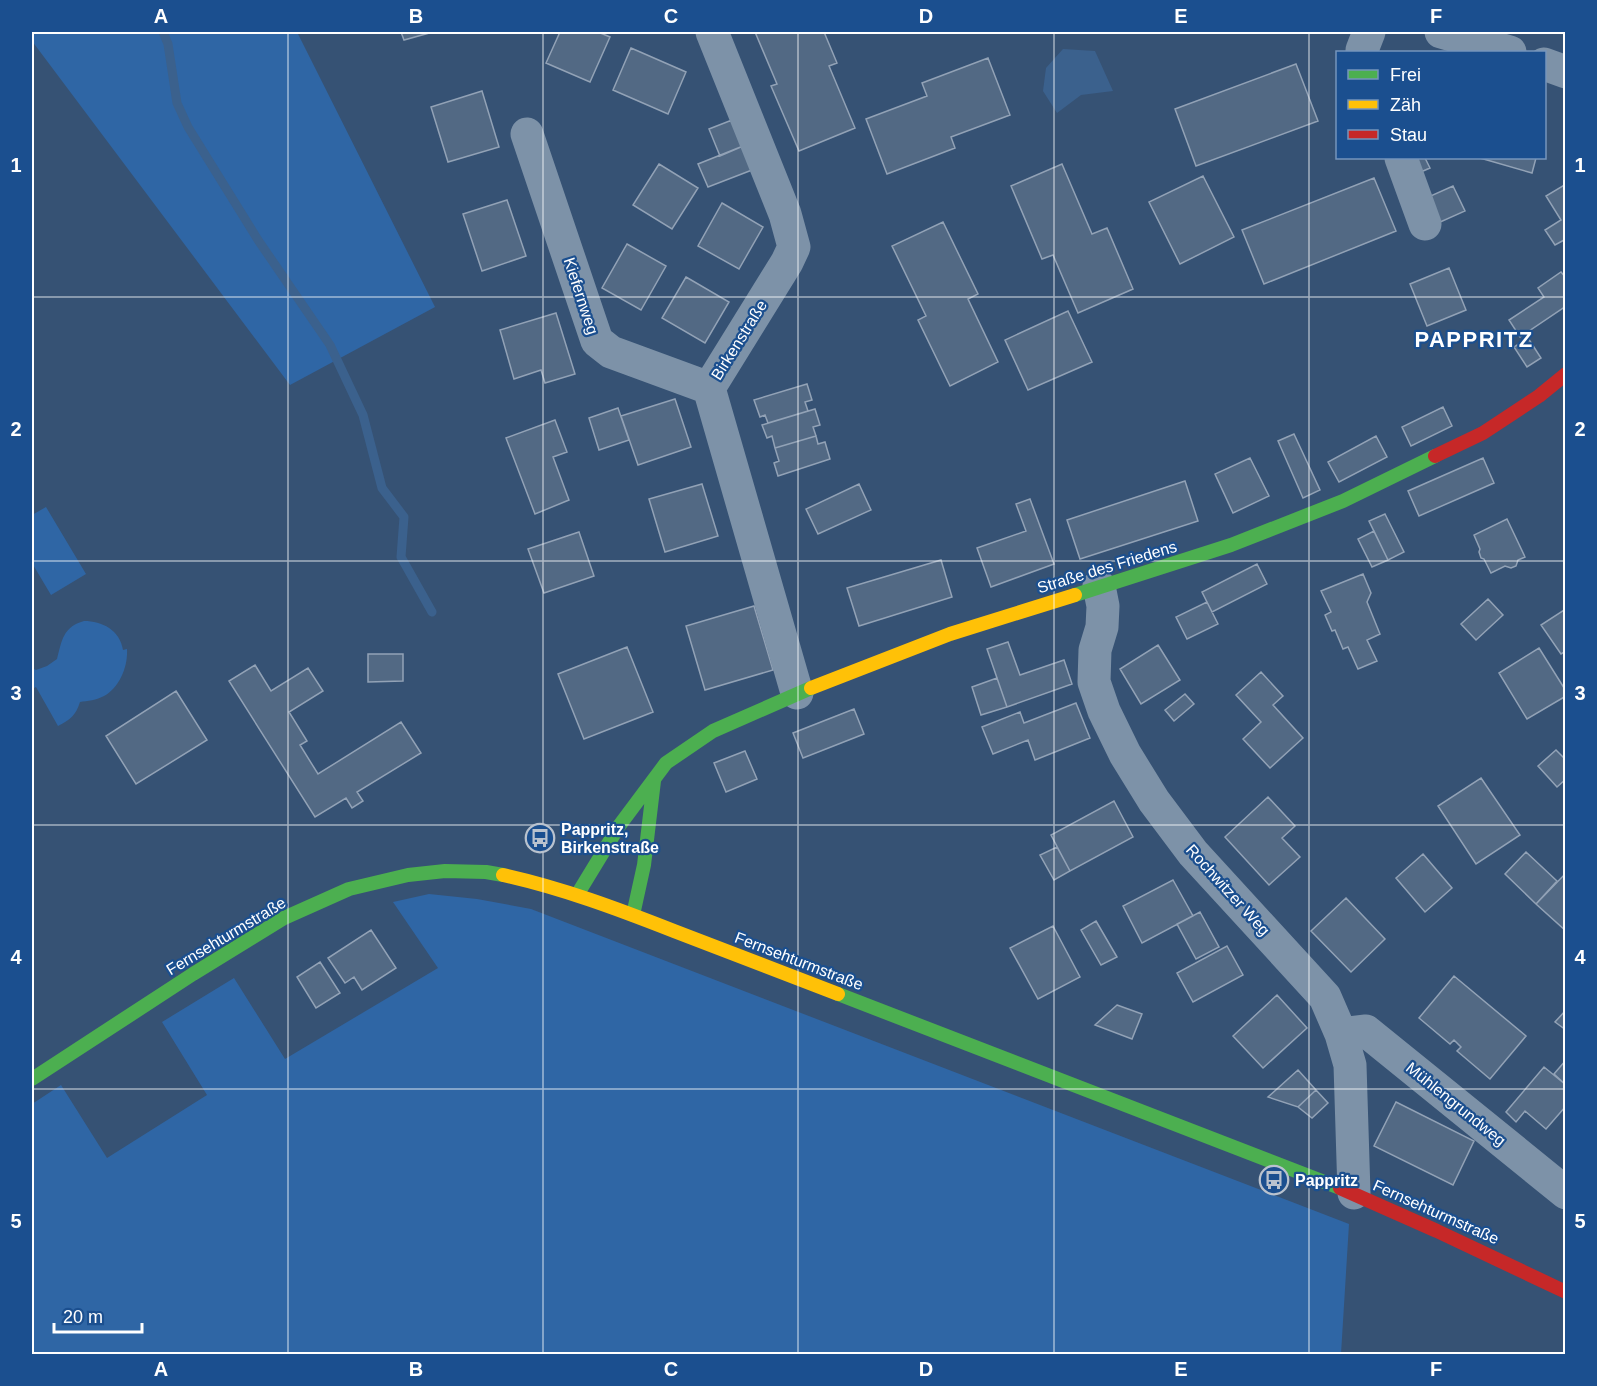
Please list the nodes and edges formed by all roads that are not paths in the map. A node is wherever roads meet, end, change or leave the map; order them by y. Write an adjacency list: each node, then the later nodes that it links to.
1 (712, 32): 12 (street, Birkenstraße)
2 (1370, 32): 4 (street)
3 (1441, 32): 5 (street)
4 (1362, 51)
5 (1507, 51)
6 (1546, 64): 7 (street)
7 (1566, 72)
8 (527, 134): 12 (street, Kiefernweg)
9 (1401, 159): 10 (street)
10 (1425, 224)
11 (1566, 374): 13 (street, Straße des Friedens)
12 (709, 388): 14 (street, Birkenstraße)
13 (1100, 586): 14 (street, Straße des Friedens); 18 (street, Rochwitzer Weg)
14 (797, 693): 15 (street, Straße des Friedens)
15 (654, 778): 16 (street, Straße des Friedens); 17 (street)
16 (577, 895): 17 (street, Fernsehturmstraße); 19 (street, Fernsehturmstraße)
17 (633, 915): 20 (street, Fernsehturmstraße)
18 (1341, 1034): 20 (street, Rochwitzer Weg); 21 (street, Mühlengrundweg)
19 (32, 1079)
20 (1354, 1193): 22 (street, Fernsehturmstraße)
21 (1566, 1193)
22 (1566, 1292)

